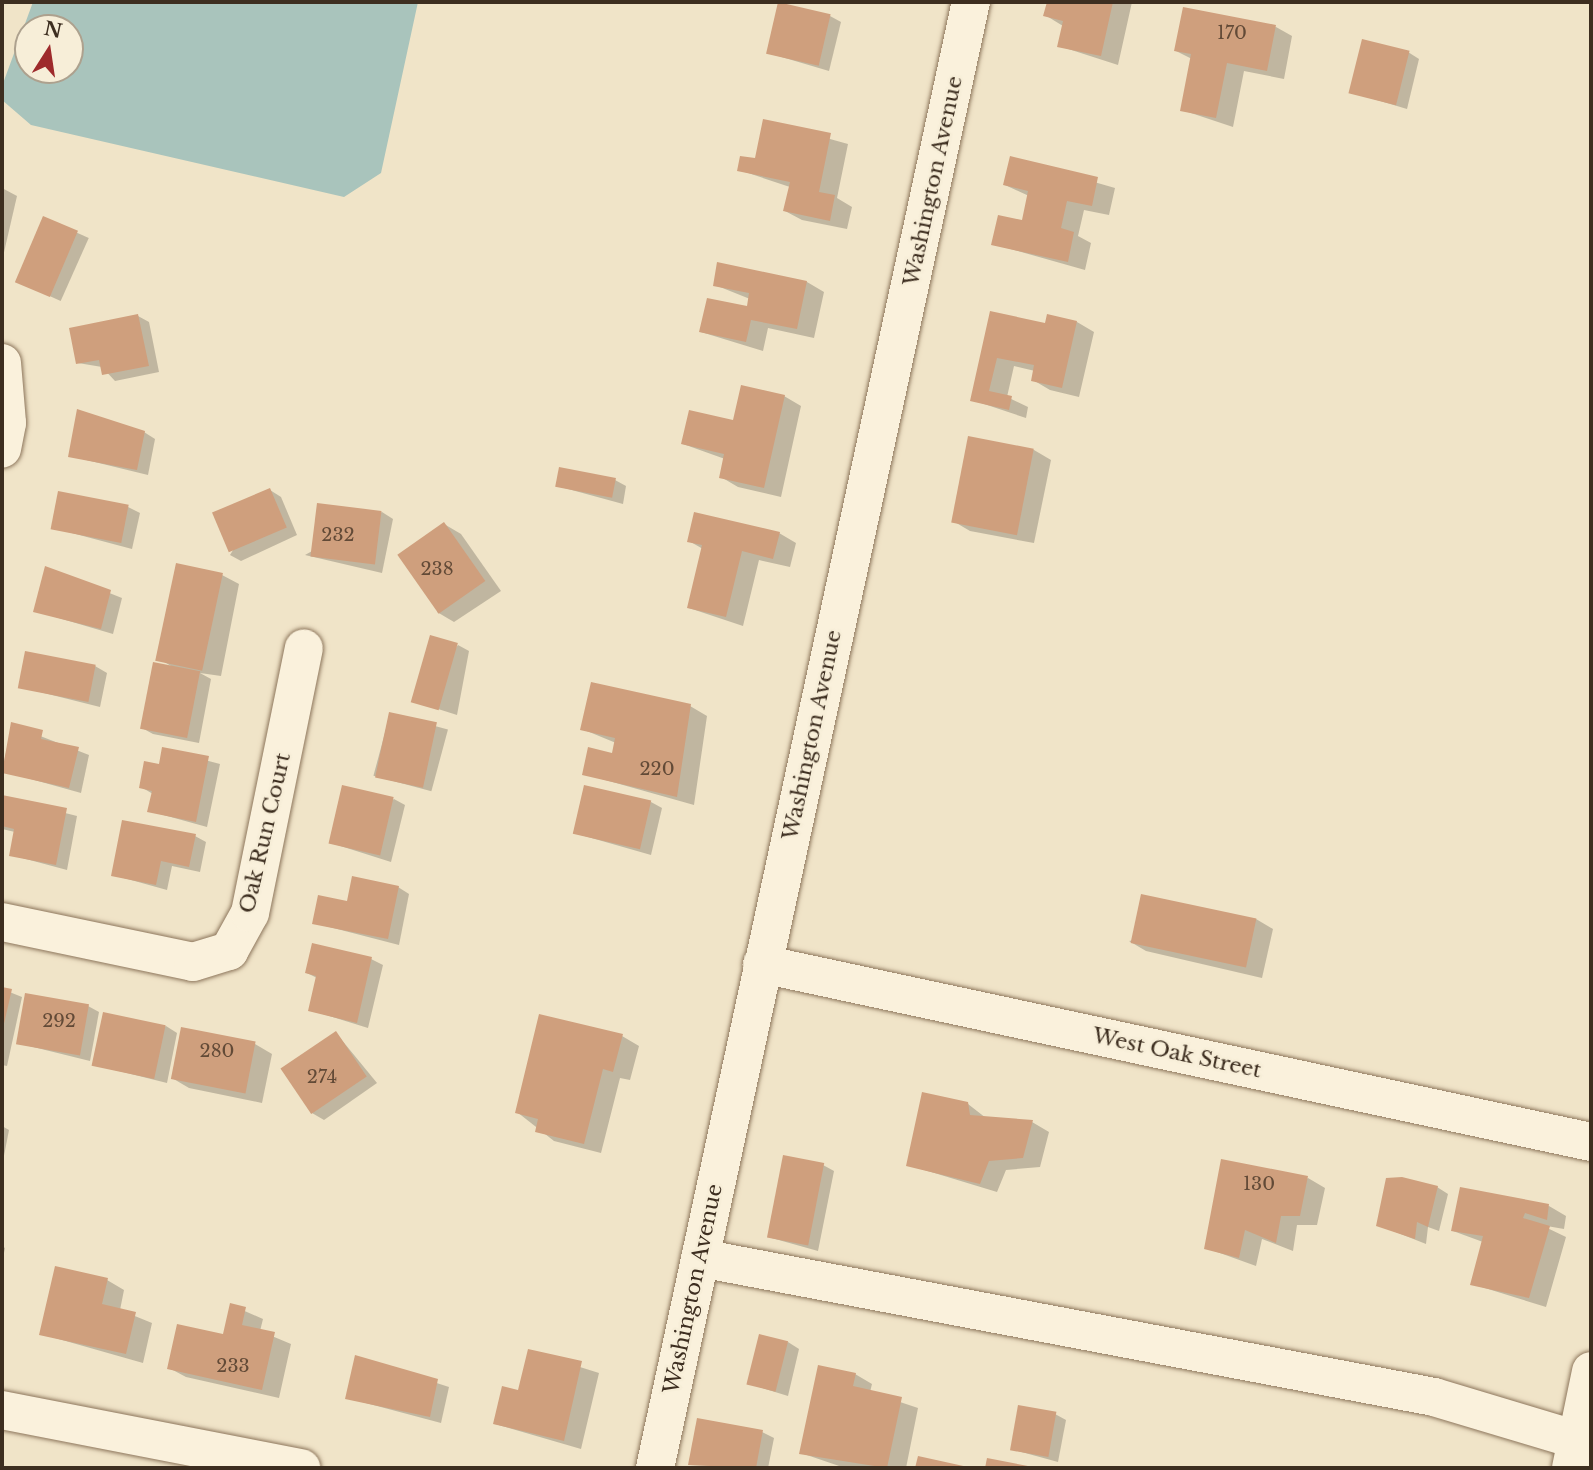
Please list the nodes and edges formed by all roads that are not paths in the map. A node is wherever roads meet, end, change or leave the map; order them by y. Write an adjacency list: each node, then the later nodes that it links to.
1 (971, 2): 6 (street, Washington Avenue)
2 (2, 363): 3 (street)
3 (2, 449)
4 (304, 648): 5 (street, Oak Run Court)
5 (2, 922)
6 (762, 964): 7 (street, West Oak Street); 8 (street, Washington Avenue)
7 (1591, 1142)
8 (700, 1258): 11 (street); 13 (street, Washington Avenue)
9 (1591, 1371): 11 (street)
10 (2, 1409): 12 (street)
11 (1580, 1451)
12 (301, 1468)
13 (655, 1468)

